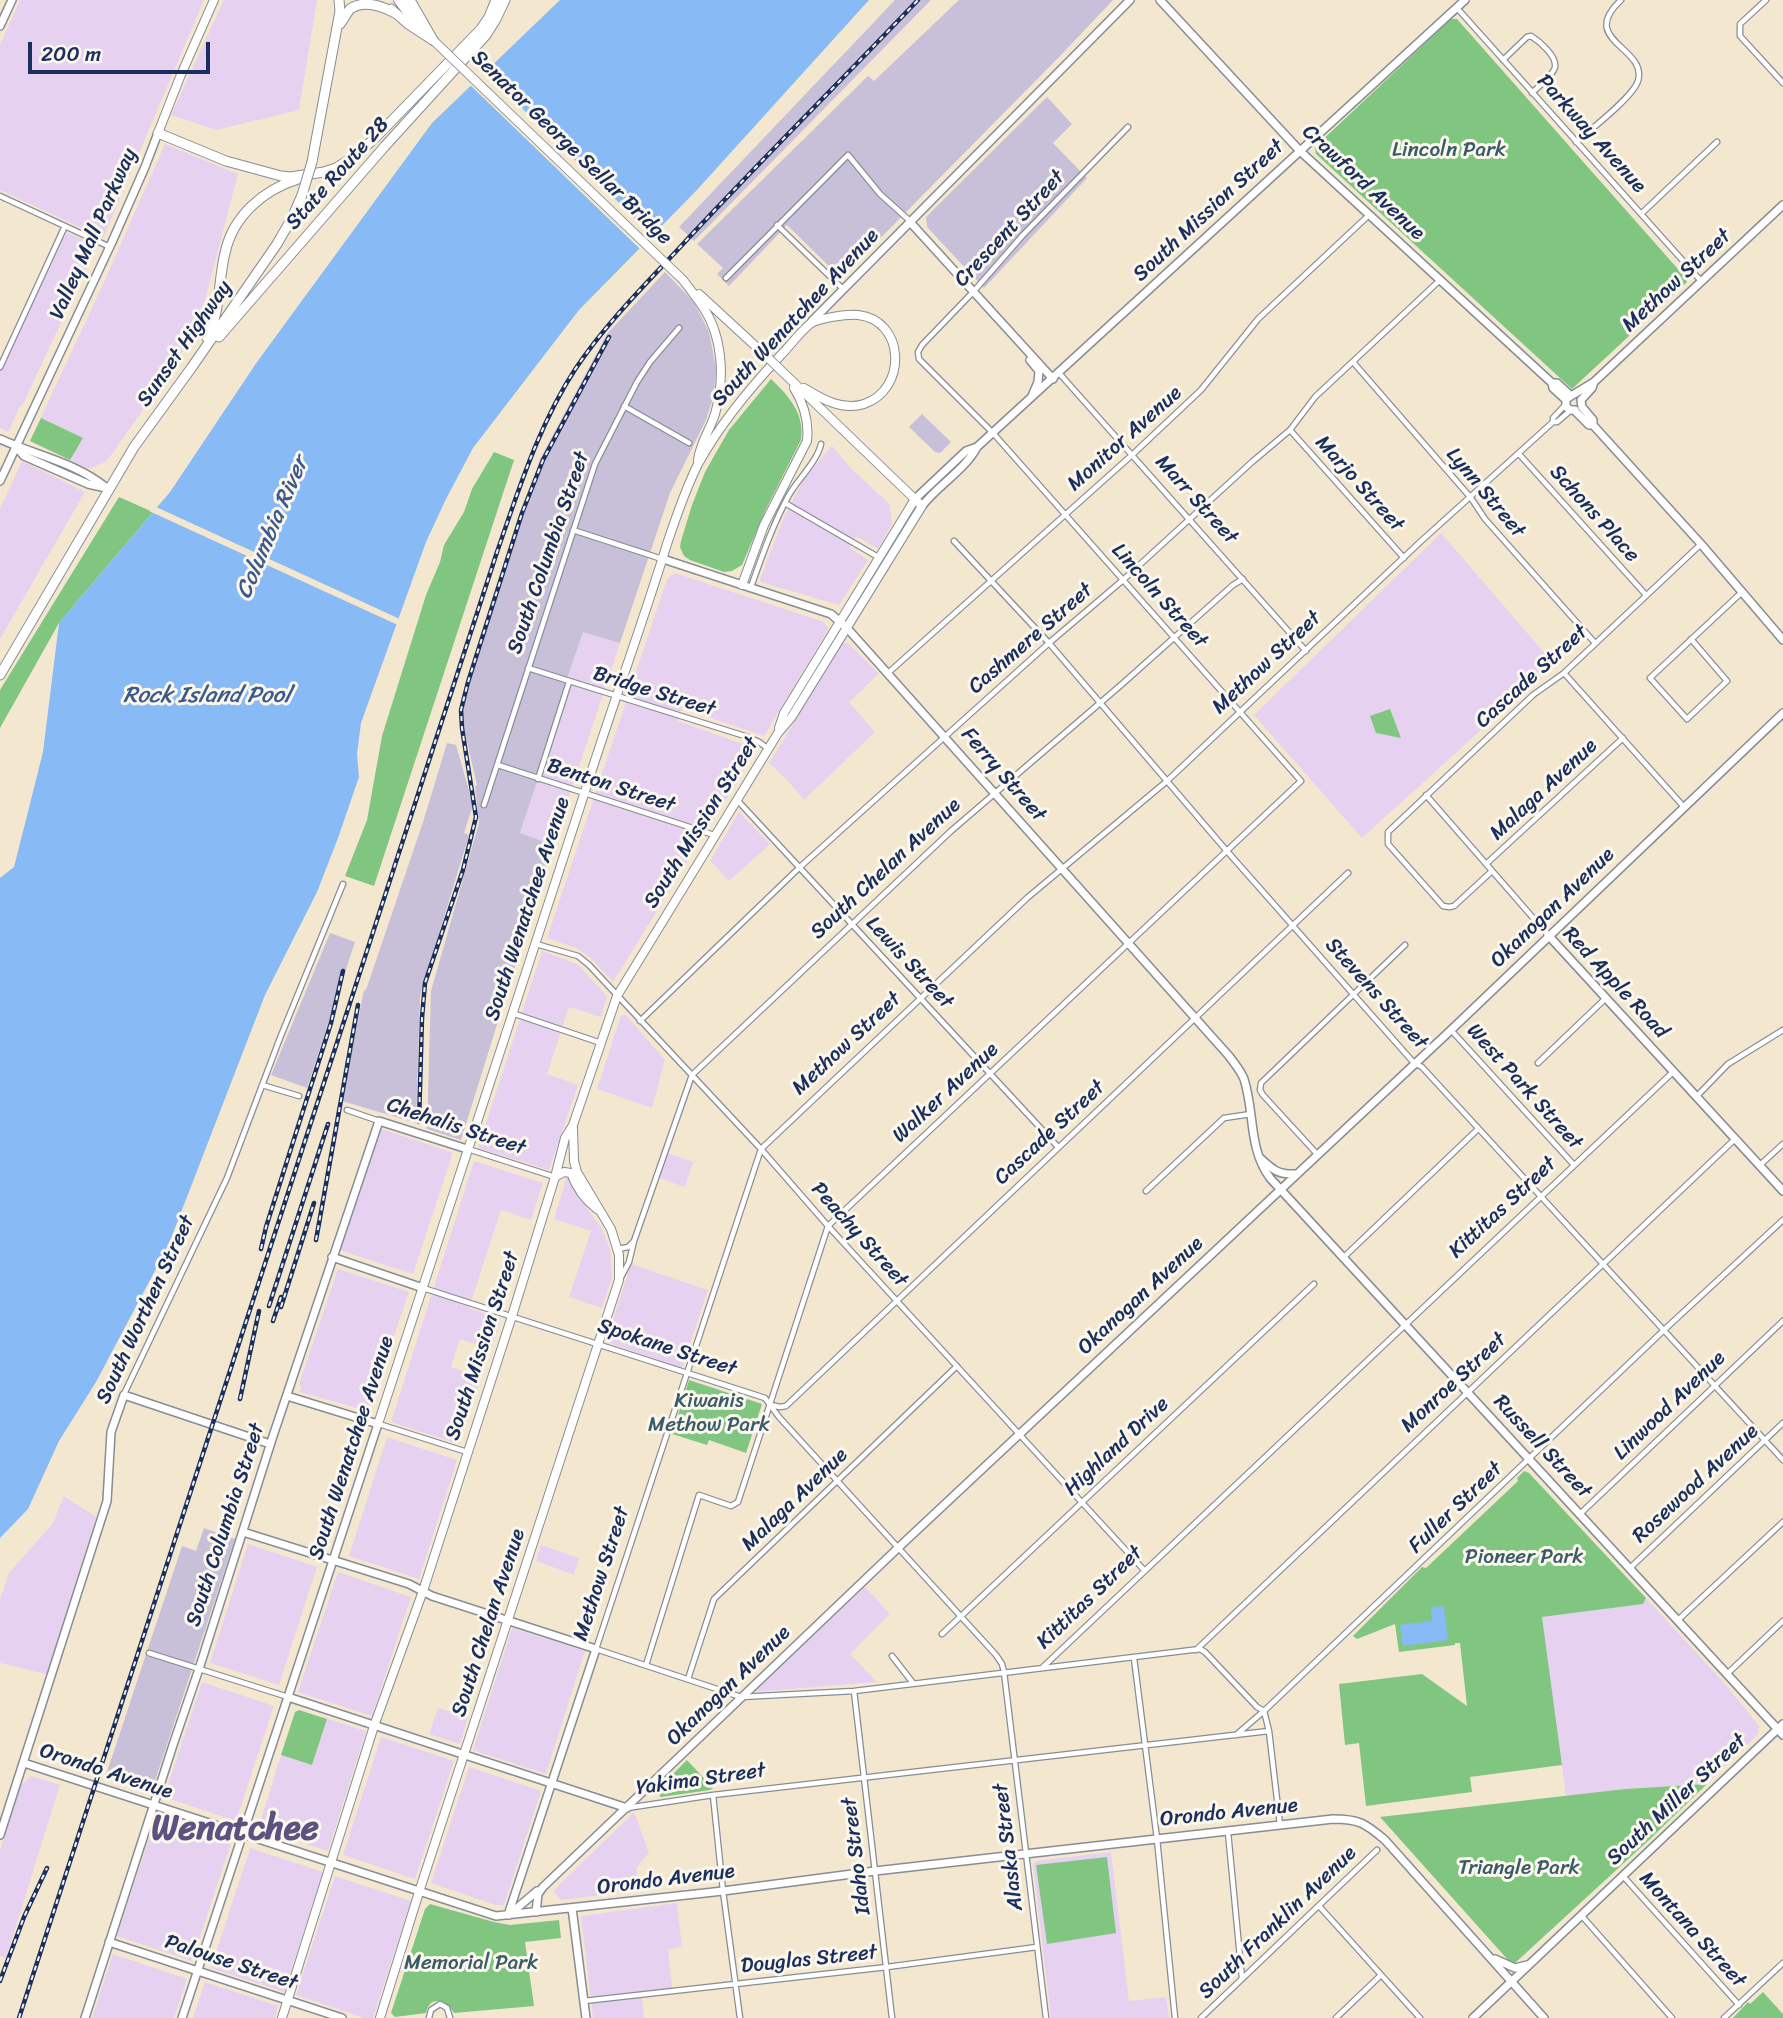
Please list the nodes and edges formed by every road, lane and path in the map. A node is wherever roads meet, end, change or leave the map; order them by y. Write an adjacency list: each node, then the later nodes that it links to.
1 (12, 0): 18 (main road)
2 (215, 0): 25 (main road, Valley Mall Parkway)
3 (337, 0): 16 (highway, Sunset Highway); 19 (highway)
4 (347, 0): 16 (highway, Sunset Highway)
5 (381, 0): 17 (highway)
6 (398, 0): 20 (main road, Senator George Sellar Bridge)
7 (410, 0): 20 (highway)
8 (496, 0): 29 (highway)
9 (505, 0): 50 (highway, State Route 28)
10 (1130, 0): 34 (main road, South Wenatchee Avenue)
11 (1160, 0): 28 (main road, Crawford Avenue)
12 (1465, 0): 15 (main road, South Mission Street)
13 (1621, 0): 26 (street)
14 (1766, 0): 22 (street)
15 (1456, 8): 21 (street, Parkway Avenue); 28 (main road, South Mission Street)
16 (340, 11): 19 (highway, Sunset Highway)
17 (394, 13): 19 (highway); 20 (highway)
18 (0, 26)
19 (337, 28): 50 (highway, Sunset Highway, bridge)
20 (434, 41): 40 (main road, Senator George Sellar Bridge, bridge)
21 (1503, 60): 23 (street, Parkway Avenue); 23 (street)
22 (1783, 83)
23 (1532, 93): 26 (street, Parkway Avenue)
24 (1128, 127): 43 (street, Crescent Street)
25 (158, 133): 29 (highway); 37 (main road, Valley Mall Parkway)
26 (1576, 142): 32 (street, Parkway Avenue)
27 (1717, 142): 32 (street)
28 (1300, 151): 33 (main road, Crawford Avenue); 51 (main road, South Mission Street)
29 (312, 174): 50 (highway)
30 (0, 196): 36 (street)
31 (1783, 205): 41 (main road, Methow Street)
32 (1641, 214): 41 (street, Parkway Avenue)
33 (1369, 215): 39 (main road, Crawford Avenue); 67 (street, Monitor Avenue)
34 (911, 222): 35 (street, Marr Street); 42 (main road, South Wenatchee Avenue); 43 (main road, Marr Street)
35 (778, 225): 38 (street); 42 (street)
36 (65, 226): 37 (street); 49 (street)
37 (110, 247): 64 (main road, Valley Mall Parkway)
38 (726, 278)
39 (1441, 280): 48 (street, Cashmere Street); 55 (main road, Crawford Avenue)
40 (684, 281): 52 (main road, bridge); 68 (main road)
41 (1702, 281): 53 (main road, Methow Street)
42 (843, 289): 44 (main road, South Wenatchee Avenue)
43 (974, 291): 46 (main road, Marr Street); 47 (street, Crescent Street)
44 (813, 321): 52 (main road); 68 (main road, South Wenatchee Avenue)
45 (679, 328): 57 (street, South Columbia Street)
46 (1024, 348): 51 (main road, Marr Street); 54 (main road, Marr Street)
47 (918, 355): 60 (street, Lincoln Street)
48 (1353, 362): 59 (street, Cashmere Street); 71 (street, Lynn Street)
49 (0, 367)
50 (192, 368): 70 (highway, Sunset Highway)
51 (1056, 376): 54 (main road, South Mission Street); 67 (street, Marr Street)
52 (790, 379): 72 (main road); 86 (main road)
53 (1594, 382): 55 (main road, Methow Street); 56 (main road, Methow Street)
54 (1031, 399): 60 (main road, South Mission Street)
55 (1570, 402): 56 (main road, Methow Street); 56 (main road); 58 (main road, Crawford Avenue); 66 (street, Methow Street)
56 (1581, 402): 58 (main road, Crawford Avenue)
57 (624, 406): 62 (street); 77 (street, South Columbia Street)
58 (1592, 425): 79 (main road, Crawford Avenue)
59 (1290, 430): 76 (street, Cashmere Street); 81 (street, Marjo Street)
60 (993, 433): 65 (main road, South Mission Street); 75 (street, Lincoln Street)
61 (0, 439): 64 (main road)
62 (689, 443)
63 (821, 444): 73 (street)
64 (16, 446): 69 (main road, Valley Mall Parkway); 70 (main road)
65 (977, 447): 72 (main road, South Mission Street); 74 (main road, South Mission Street)
66 (1519, 454): 71 (street, Methow Street); 88 (street, Schons Place)
67 (1132, 455): 75 (street, Monitor Avenue); 76 (street, Marr Street)
68 (698, 465): 82 (main road, South Wenatchee Avenue)
69 (0, 481)
70 (108, 489): 100 (highway, Sunset Highway)
71 (1471, 498): 81 (street, Methow Street); 95 (street, Lynn Street)
72 (915, 499): 74 (main road); 80 (main road, South Mission Street)
73 (785, 503): 80 (street); 86 (street)
74 (922, 506): 90 (main road, South Mission Street)
75 (1064, 514): 84 (street, Monitor Avenue); 85 (street, Lincoln Street)
76 (1189, 519): 83 (street, Marr Street); 85 (street, Cashmere Street)
77 (573, 530): 82 (street, Ferry Street); 97 (street, South Columbia Street)
78 (954, 541): 84 (street, Stevens Street)
79 (1701, 544): 87 (main road, Crawford Avenue); 88 (street, Cascade Street)
80 (879, 558): 89 (main road, South Mission Street)
81 (1404, 558): 96 (street, Methow Street)
82 (663, 559): 86 (main road, Ferry Street); 102 (main road, South Wenatchee Avenue)
83 (1242, 579): 91 (street, South Chelan Avenue); 96 (street, Marr Street)
84 (991, 580): 94 (street, Stevens Street); 98 (street, Monitor Avenue)
85 (1123, 580): 91 (street, Lincoln Street); 94 (street, Cashmere Street)
86 (746, 586): 89 (main road, Ferry Street)
87 (1742, 592): 92 (street); 93 (main road, Crawford Avenue)
88 (1646, 595): 95 (street, Cascade Street)
89 (840, 621): 90 (main road, Ferry Street); 106 (main road, South Mission Street)
90 (847, 628): 98 (main road, Ferry Street); 106 (main road, South Mission Street)
91 (1174, 638): 103 (street, South Chelan Avenue); 104 (street, Lincoln Street)
92 (1691, 639): 92 (street)
93 (1783, 640)
94 (1049, 643): 103 (street, Stevens Street); 107 (street, Cashmere Street)
95 (1595, 643): 99 (street, Cascade Street)
96 (1306, 651): 104 (street, Methow Street)
97 (528, 668): 101 (street, Bridge Street); 110 (street, South Columbia Street)
98 (888, 673): 107 (main road, Ferry Street)
99 (1564, 673): 108 (street); 116 (street, Cascade Street)
100 (0, 675)
101 (569, 682): 102 (street, Bridge Street); 111 (street)
102 (616, 696): 109 (street, Bridge Street); 115 (main road, South Wenatchee Avenue)
103 (1100, 702): 113 (street, Stevens Street); 114 (street, South Chelan Avenue)
104 (1241, 713): 112 (street, Lincoln Street); 113 (street, Methow Street)
105 (1783, 713): 119 (main road, Okanogan Avenue)
106 (778, 733): 109 (main road, South Mission Street)
107 (945, 736): 114 (main road, Ferry Street); 123 (street, Cashmere Street)
108 (1623, 738): 119 (street); 122 (street, Malaga Avenue)
109 (768, 749): 117 (main road, South Mission Street)
110 (498, 765): 111 (street, Benton Street); 118 (street, South Columbia Street)
111 (538, 779): 115 (street, Benton Street)
112 (1301, 780): 121 (street, Walker Avenue)
113 (1167, 781): 121 (street, Stevens Street); 124 (street, Methow Street)
114 (995, 793): 124 (main road, Ferry Street); 128 (street, South Chelan Avenue)
115 (584, 794): 120 (street, Benton Street); 132 (main road, South Wenatchee Avenue)
116 (1426, 795): 122 (street, Red Apple Road); 125 (street, Cascade Street)
117 (737, 800): 120 (main road, South Mission Street); 123 (street, Lewis Street)
118 (484, 806)
119 (1685, 807): 130 (main road, Okanogan Avenue)
120 (714, 835): 135 (main road, South Mission Street)
121 (1226, 849): 129 (street, Stevens Street); 131 (street, Walker Avenue)
122 (1486, 864): 125 (street, Red Apple Road)
123 (800, 867): 128 (street, Lewis Street); 140 (street, Cashmere Street)
124 (1063, 869): 131 (main road, Ferry Street); 137 (street, Methow Street)
125 (1492, 871): 130 (street, Red Apple Road)
126 (1348, 873): 129 (street, Cascade Street)
127 (343, 884): 149 (street, South Worthen Street)
128 (852, 924): 137 (street, Lewis Street); 148 (street, South Chelan Avenue)
129 (1293, 925): 134 (street, Stevens Street); 139 (street, Cascade Street)
130 (1548, 935): 136 (main road, Red Apple Road); 141 (main road, Okanogan Avenue)
131 (1128, 943): 139 (main road, Ferry Street); 147 (street, Walker Avenue)
132 (536, 944): 135 (street, Peachy Street); 138 (main road, South Wenatchee Avenue)
133 (1405, 945): 134 (street)
134 (1354, 994): 144 (street, Stevens Street); 163 (street)
135 (617, 996): 140 (street, Peachy Street); 143 (main road, South Mission Street)
136 (1606, 998): 145 (street); 146 (main road, Red Apple Road)
137 (922, 999): 147 (street, Lewis Street); 161 (street, Methow Street)
138 (512, 1013): 143 (street); 160 (main road, South Wenatchee Avenue)
139 (1195, 1018): 153 (main road, Ferry Street); 159 (street, Cascade Street)
140 (640, 1021): 148 (street, Peachy Street)
141 (1451, 1030): 144 (main road, Okanogan Avenue); 164 (street, West Park Street)
142 (1783, 1030): 151 (street)
143 (600, 1043): 155 (main road, South Mission Street)
144 (1414, 1063): 156 (street, Stevens Street); 163 (main road, Okanogan Avenue)
145 (1538, 1063)
146 (1674, 1072): 151 (main road, Red Apple Road); 164 (street, Kittitas Street)
147 (989, 1073): 159 (street, Lewis Street); 174 (street, Walker Avenue)
148 (692, 1075): 161 (street, Peachy Street); 175 (street, South Chelan Avenue)
149 (262, 1085): 150 (street); 193 (street, South Worthen Street)
150 (299, 1096)
151 (1696, 1096): 157 (main road, Red Apple Road)
152 (347, 1110): 154 (street, Chehalis Street)
153 (1251, 1114): 162 (main road, Ferry Street); 169 (street)
154 (379, 1121): 160 (main road, Chehalis Street); 177 (main road, South Columbia Street)
155 (573, 1125): 167 (main road, South Mission Street); 172 (main road)
156 (1478, 1129): 171 (street, Stevens Street); 178 (street)
157 (1735, 1139): 165 (main road, Red Apple Road); 179 (street, Monroe Street)
158 (1783, 1144): 165 (street)
159 (1058, 1147): 183 (street, Cascade Street)
160 (467, 1149): 167 (street, Chehalis Street); 182 (main road, South Wenatchee Avenue)
161 (761, 1149): 174 (street, Peachy Street); 190 (street, Methow Street)
162 (1256, 1154): 166 (main road); 168 (main road, Ferry Street)
163 (1317, 1154): 166 (main road, Okanogan Avenue)
164 (1574, 1165): 171 (street, Kittitas Street)
165 (1760, 1166): 170 (main road, Red Apple Road)
166 (1297, 1174): 168 (main road, Okanogan Avenue)
167 (555, 1177): 172 (main road); 184 (main road, South Mission Street)
168 (1280, 1189): 178 (main road, Russell Street); 198 (main road, Okanogan Avenue)
169 (1146, 1191)
170 (1783, 1191)
171 (1540, 1197): 179 (street, Stevens Street); 186 (street, Kittitas Street)
172 (601, 1212): 176 (main road)
173 (1783, 1220): 187 (street, Fuller Street)
174 (828, 1226): 183 (street, Peachy Street); 195 (street, Walker Avenue)
175 (634, 1241): 176 (street); 180 (street, South Chelan Avenue)
176 (618, 1249): 180 (main road)
177 (332, 1257): 182 (main road, Spokane Street); 194 (main road, South Columbia Street)
178 (1344, 1257): 186 (main road, Russell Street)
179 (1603, 1264): 187 (street, Stevens Street); 192 (street, Monroe Street)
180 (619, 1280): 188 (main road, South Chelan Avenue)
181 (1314, 1284): 205 (street, Highland Drive)
182 (422, 1288): 184 (street, Spokane Street); 197 (main road, South Wenatchee Avenue)
183 (896, 1299): 189 (street, Peachy Street); 195 (street, Cascade Street)
184 (512, 1316): 188 (street, Spokane Street); 201 (main road, South Mission Street)
185 (1783, 1321): 191 (street, Linwood Avenue)
186 (1405, 1324): 192 (main road, Russell Street); 212 (street, Kittitas Street)
187 (1664, 1331): 191 (street, Stevens Street); 202 (street, Fuller Street)
188 (599, 1345): 190 (street, Spokane Street); 216 (main road, South Chelan Avenue)
189 (957, 1366): 198 (street, Peachy Street); 204 (street, Malaga Avenue)
190 (686, 1373): 195 (street, Spokane Street); 219 (street, Methow Street)
191 (1715, 1385): 199 (street, Stevens Street); 206 (street, Linwood Avenue)
192 (1468, 1392): 202 (main road, Russell Street); 220 (street, Monroe Street)
193 (124, 1395): 200 (main road); 242 (main road, South Worthen Street)
194 (287, 1395): 197 (main road); 200 (main road, South Columbia Street)
195 (770, 1405): 204 (street, Spokane Street); 224 (street, Walker Avenue)
196 (1783, 1423): 199 (street, Rosewood Avenue)
197 (378, 1424): 201 (street); 210 (main road, South Wenatchee Avenue)
198 (1019, 1434): 205 (street, Peachy Street); 209 (main road, Okanogan Avenue)
199 (1765, 1440): 203 (street, Stevens Street); 211 (street, Rosewood Avenue)
200 (271, 1444): 208 (main road, South Columbia Street)
201 (467, 1452): 213 (main road, South Mission Street)
202 (1529, 1460): 206 (main road, Russell Street); 234 (street, Fuller Street)
203 (1783, 1460)
204 (838, 1481): 209 (street, Spokane Street); 229 (street, Malaga Avenue)
205 (1082, 1502): 212 (street, Peachy Street); 214 (street, Highland Drive)
206 (1580, 1514): 211 (main road, Russell Street)
207 (1783, 1521): 215 (street)
208 (243, 1532): 210 (main road, Kittitas Street); 226 (main road, South Columbia Street)
209 (898, 1548): 214 (street, Spokane Street); 233 (main road, Okanogan Avenue)
210 (334, 1561): 213 (main road, Kittitas Street); 232 (main road, South Wenatchee Avenue)
211 (1630, 1568): 215 (main road, Russell Street)
212 (1144, 1570): 225 (street, Kittitas Street)
213 (422, 1591): 216 (main road, Kittitas Street); 235 (main road, South Mission Street)
214 (961, 1616): 218 (street, Highland Drive); 227 (street, Spokane Street)
215 (1678, 1620): 228 (main road, Russell Street)
216 (509, 1621): 219 (main road, Kittitas Street); 240 (main road, South Chelan Avenue)
217 (1783, 1621): 228 (street)
218 (942, 1634)
219 (596, 1649): 224 (street, Kittitas Street); 244 (main road, Methow Street)
220 (1195, 1650): 223 (street); 234 (street)
221 (149, 1653): 226 (street, Yakima Street)
222 (892, 1656): 230 (street)
223 (1135, 1658): 225 (street); 239 (street)
224 (646, 1665): 229 (street, Kittitas Street)
225 (1042, 1667): 227 (street, Kittitas Street)
226 (199, 1669): 232 (street, Yakima Street); 246 (main road, South Columbia Street)
227 (1004, 1672): 230 (street, Kittitas Street); 241 (street, Alaska Street)
228 (1727, 1674): 236 (main road, Russell Street)
229 (688, 1679): 233 (street, Kittitas Street)
230 (914, 1684): 231 (street, Kittitas Street)
231 (853, 1691): 233 (street, Kittitas Street); 243 (street, Idaho Street)
232 (288, 1697): 235 (main road, Yakima Street); 250 (main road, South Wenatchee Avenue)
233 (741, 1698): 247 (main road, Okanogan Avenue)
234 (1264, 1711): 237 (street); 238 (street)
235 (374, 1726): 240 (main road, Yakima Street); 255 (main road, South Mission Street)
236 (1781, 1729): 257 (main road, South Miller Street)
237 (1269, 1731): 238 (street, Yakima Street); 248 (street)
238 (1236, 1735): 239 (street, Yakima Street)
239 (1145, 1746): 241 (street, Yakima Street); 252 (street)
240 (464, 1754): 244 (main road, Yakima Street); 260 (main road, South Chelan Avenue)
241 (1015, 1761): 243 (street, Yakima Street); 254 (street, Alaska Street)
242 (24, 1763): 246 (main road, Orondo Avenue); 251 (main road, South Worthen Street)
243 (864, 1778): 245 (street, Yakima Street); 256 (street, Idaho Street)
244 (553, 1785): 247 (main road, Yakima Street); 264 (main road, Methow Street)
245 (713, 1795): 247 (street, Yakima Street); 259 (street)
246 (153, 1805): 250 (main road, Orondo Avenue); 266 (main road, South Columbia Street)
247 (627, 1808): 258 (main road, Okanogan Avenue)
248 (1280, 1825): 249 (main road, Orondo Avenue); 268 (main road, Orondo Avenue)
249 (1228, 1832): 252 (main road, Orondo Avenue); 274 (street)
250 (243, 1834): 255 (main road, Orondo Avenue); 272 (main road, South Wenatchee Avenue)
251 (0, 1835)
252 (1157, 1839): 254 (main road, Orondo Avenue); 291 (street)
253 (1377, 1850): 261 (street, South Franklin Avenue)
254 (1026, 1855): 256 (main road, Orondo Avenue); 267 (street, Alaska Street)
255 (332, 1864): 260 (main road, Orondo Avenue); 277 (main road, South Mission Street)
256 (875, 1871): 259 (main road, Orondo Avenue); 271 (street, Idaho Street)
257 (1623, 1876): 265 (main road, South Miller Street); 279 (street, Montana Street)
258 (543, 1887): 263 (main road); 264 (main road, Okanogan Avenue)
259 (723, 1891): 262 (main road, Orondo Avenue); 276 (street)
260 (419, 1892): 264 (main road, Orondo Avenue); 284 (main road, South Chelan Avenue)
261 (1319, 1906): 273 (street); 274 (street, South Franklin Avenue)
262 (572, 1909): 263 (main road, Orondo Avenue); 278 (main road)
263 (536, 1912): 264 (main road, Orondo Avenue)
264 (508, 1915)
265 (1580, 1915): 269 (main road, South Miller Street); 297 (street)
266 (109, 1942): 272 (main road, Palouse Street); 280 (main road, South Columbia Street)
267 (1037, 1947): 271 (street, Douglas Street); 290 (street, Alaska Street)
268 (1488, 1956): 269 (main road); 275 (main road, Orondo Avenue)
269 (1530, 1963): 275 (main road, South Miller Street)
270 (1783, 1963): 279 (street)
271 (887, 1967): 276 (street, Douglas Street); 289 (street, Idaho Street)
272 (198, 1971): 277 (main road, Palouse Street); 281 (main road, South Wenatchee Avenue)
273 (1381, 1975): 293 (street); 294 (street)
274 (1242, 1978): 292 (street, South Franklin Avenue)
275 (1511, 1981): 295 (main road, South Miller Street); 296 (main road, Orondo Avenue)
276 (735, 1984): 278 (street, Douglas Street); 288 (street)
277 (288, 2000): 282 (main road, South Mission Street); 283 (main road, Palouse Street)
278 (584, 2002): 287 (main road)
279 (1738, 2005): 298 (street)
280 (85, 2018)
281 (182, 2018)
282 (282, 2018)
283 (342, 2018)
284 (380, 2018)
285 (429, 2018): 286 (street)
286 (450, 2018)
287 (586, 2018)
288 (740, 2018)
289 (892, 2018)
290 (1046, 2018)
291 (1175, 2018)
292 (1201, 2018)
293 (1336, 2018)
294 (1420, 2018)
295 (1473, 2018)
296 (1544, 2018)
297 (1672, 2018)
298 (1724, 2018)

